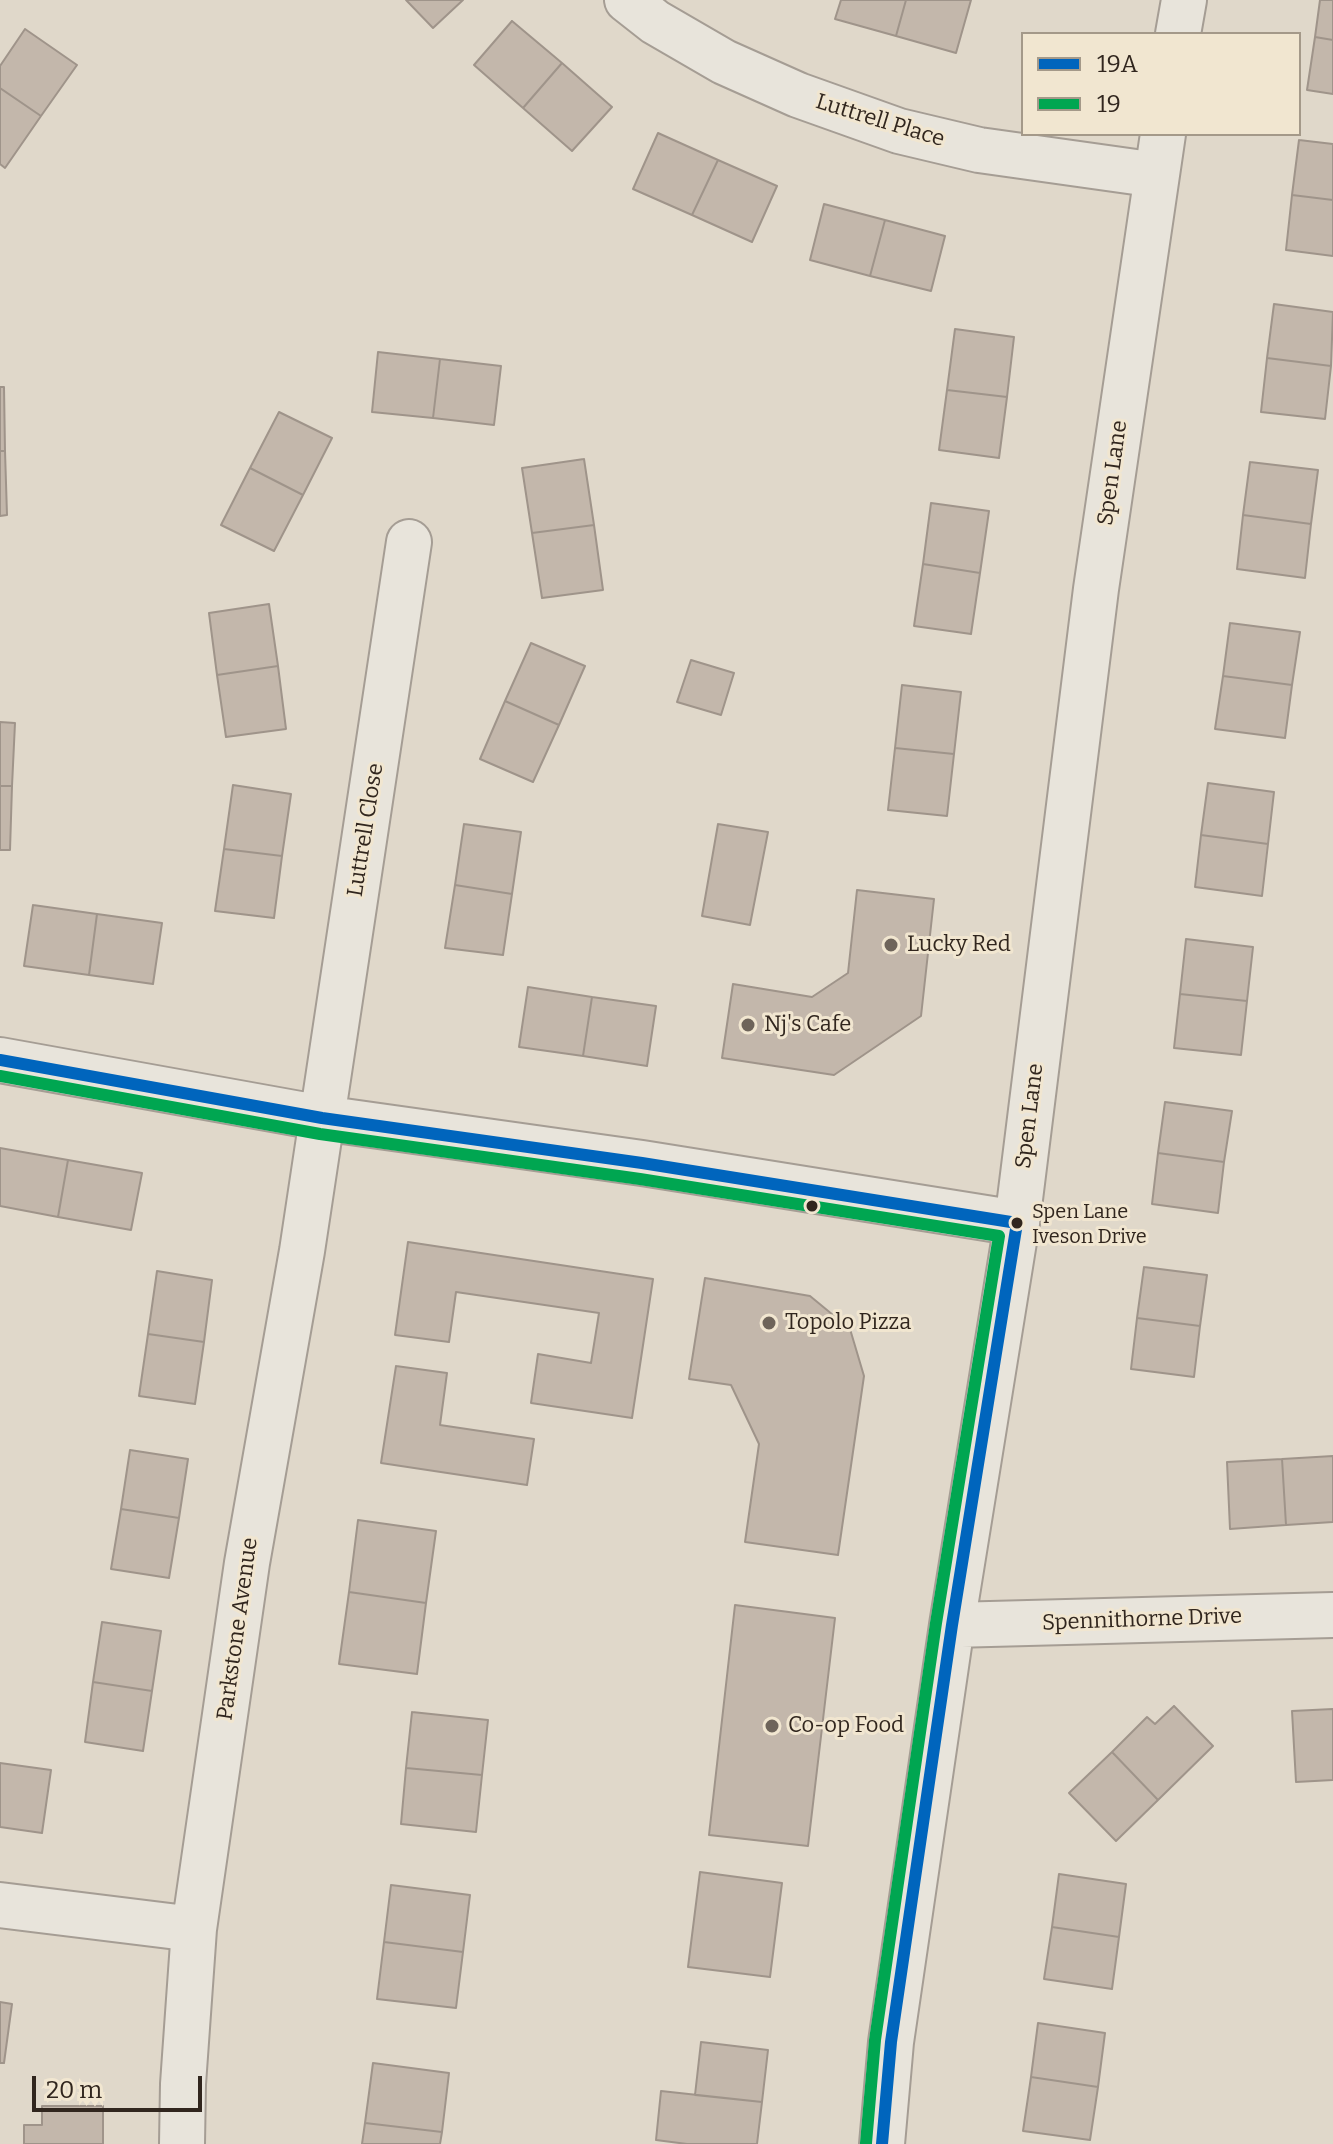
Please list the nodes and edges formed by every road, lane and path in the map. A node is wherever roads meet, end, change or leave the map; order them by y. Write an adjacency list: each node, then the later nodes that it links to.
1 (627, 0): 4 (street, Luttrell Place)
2 (1184, 0): 3 (street)
3 (1178, 32)
4 (1160, 154): 8 (street, Spen Lane)
5 (409, 542): 7 (street, Luttrell Close)
6 (0, 1060): 7 (street)
7 (322, 1118): 8 (street); 12 (street, Parkstone Avenue)
8 (1017, 1223): 10 (street, Spen Lane)
9 (1333, 1615): 10 (street, Spennithorne Drive)
10 (952, 1625): 14 (street, Spen Lane)
11 (0, 1905): 12 (street)
12 (194, 1929): 13 (street, Parkstone Avenue)
13 (182, 2144)
14 (882, 2144)

